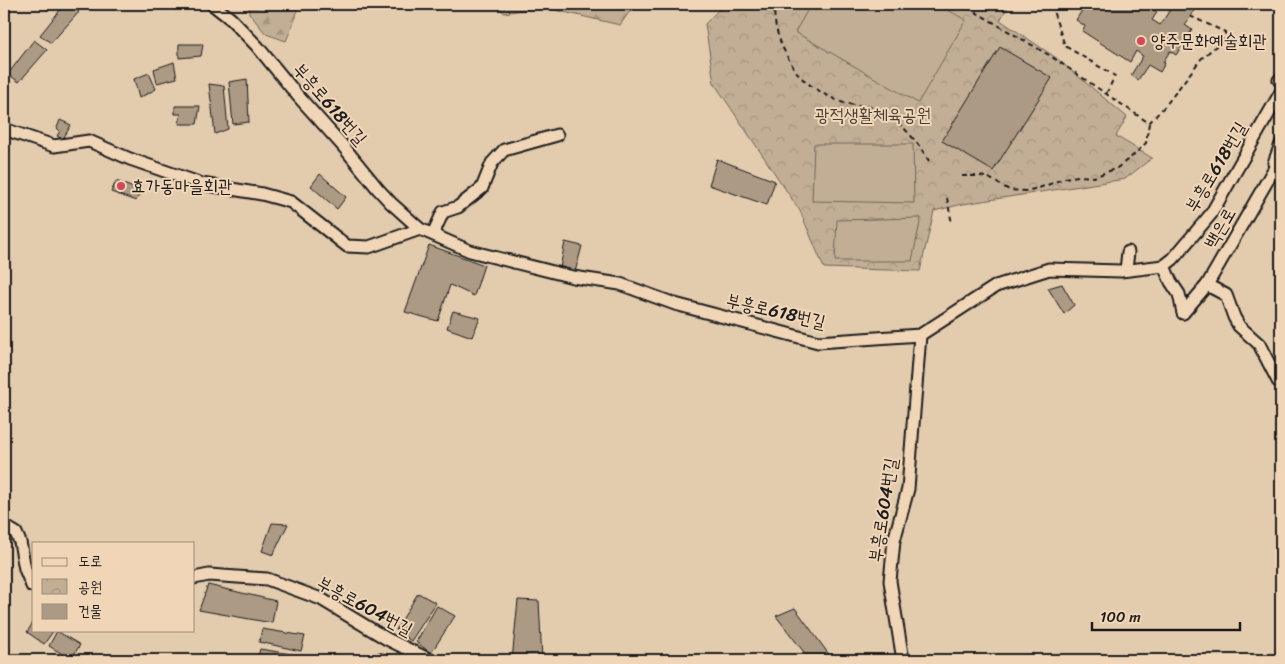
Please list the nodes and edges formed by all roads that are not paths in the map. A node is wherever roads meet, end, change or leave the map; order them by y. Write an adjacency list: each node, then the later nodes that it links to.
1 (212, 4): 8 (street, 부흥로618번길)
2 (1281, 92): 11 (street, 부흥로618번길)
3 (4, 129): 8 (street)
4 (557, 135): 9 (street)
5 (1281, 144): 7 (street)
6 (1281, 157): 7 (street, 백은로)
7 (1265, 184): 13 (street, 백은로)
8 (420, 229): 9 (street, 부흥로618번길)
9 (433, 234): 14 (street, 부흥로618번길)
10 (1128, 252): 12 (street)
11 (1164, 266): 12 (street, 부흥로618번길); 13 (street, 백은로)
12 (1126, 270): 14 (street, 부흥로618번길)
13 (1207, 285): 15 (street)
14 (920, 335): 20 (street, 부흥로604번길)
15 (1281, 383)
16 (4, 526): 18 (street)
17 (195, 578): 19 (street, 부흥로604번길)
18 (32, 586)
19 (430, 660)
20 (903, 660)

